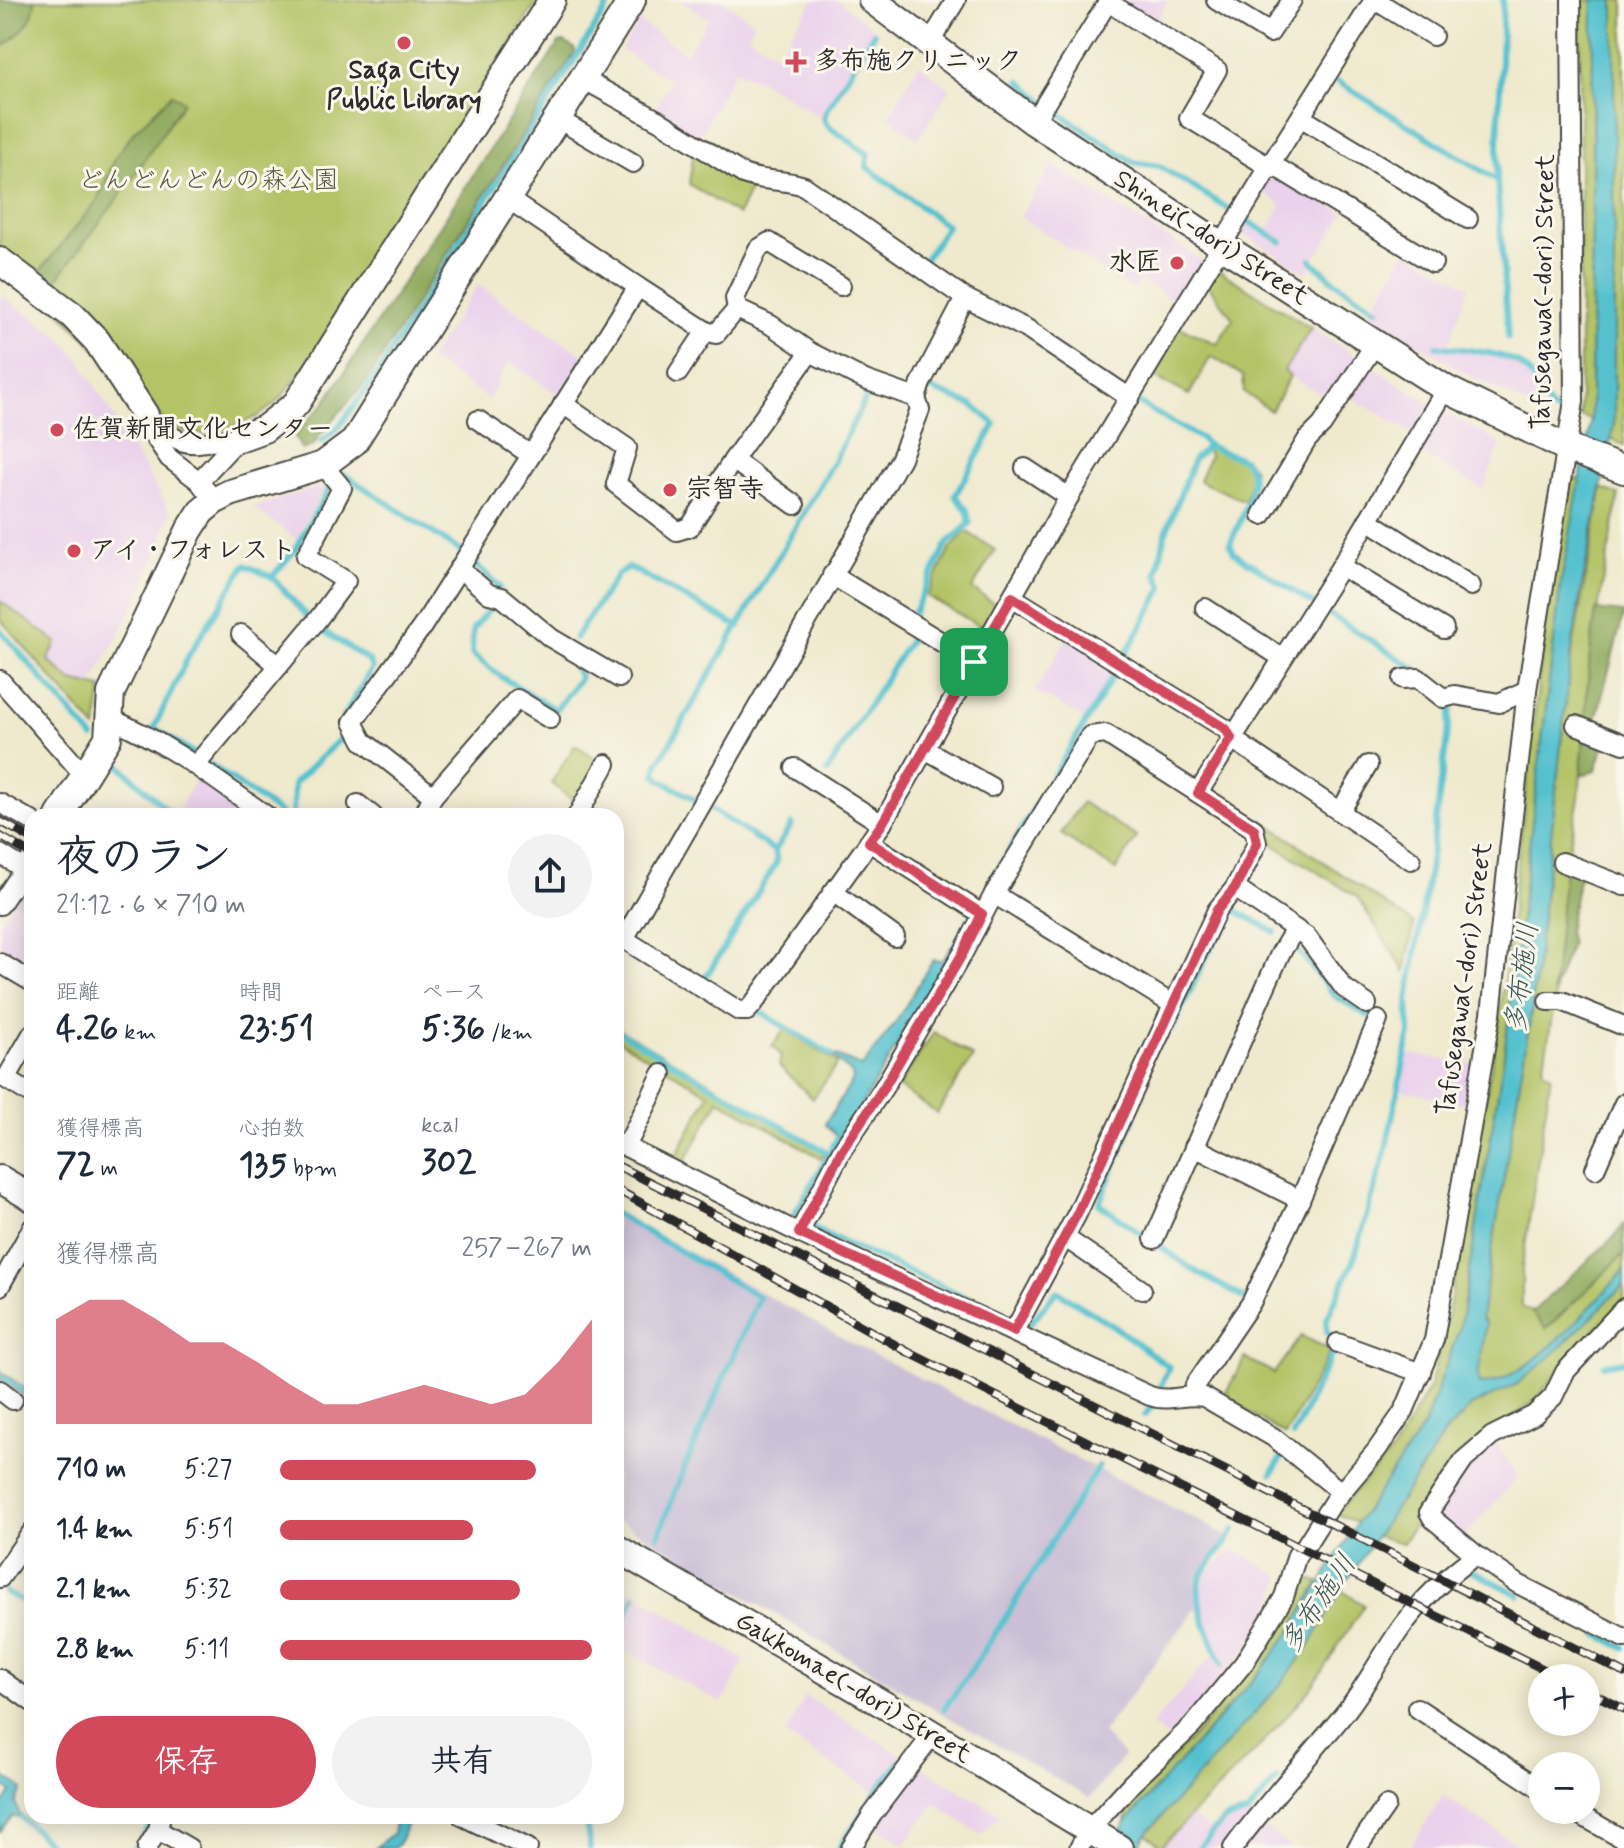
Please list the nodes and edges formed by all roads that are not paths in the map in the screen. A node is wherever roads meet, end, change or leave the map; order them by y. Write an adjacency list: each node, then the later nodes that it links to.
1 (552, 0): 37 (street)
2 (632, 0): 12 (street)
3 (872, 0): 11 (street, Shinei(-dori) Street)
4 (956, 0): 11 (street)
5 (1216, 0): 6 (street)
6 (1292, 0)
7 (1374, 0): 10 (street); 14 (street)
8 (1571, 0): 38 (street, Tafusegawa(-dori) Street)
9 (1108, 1): 13 (street); 17 (street)
10 (1433, 36)
11 (929, 44): 13 (street, Shinei(-dori) Street)
12 (583, 79): 15 (street); 33 (street)
13 (1041, 110): 20 (street, Shinei(-dori) Street)
14 (1302, 118): 17 (street); 19 (street)
15 (558, 119): 16 (street); 18 (street)
16 (633, 163)
17 (1269, 167): 20 (street); 22 (street)
18 (508, 199): 24 (street); 41 (street)
19 (1468, 219)
20 (1221, 245): 28 (street, Shinei(-dori) Street); 33 (street)
21 (0, 261): 35 (street)
22 (1433, 263)
23 (841, 286): 26 (street)
24 (638, 287): 27 (street); 34 (street)
25 (962, 304): 32 (street)
26 (737, 309): 27 (street); 29 (street)
27 (706, 331): 30 (street)
28 (1375, 344): 31 (street, Shinei(-dori) Street); 47 (street)
29 (810, 352): 32 (street); 40 (street)
30 (678, 373)
31 (1446, 389): 38 (street, Shinei(-dori) Street); 48 (street)
32 (916, 398): 51 (street)
33 (1129, 400): 45 (street)
34 (563, 404): 39 (street); 40 (street)
35 (145, 415): 37 (street); 44 (street)
36 (478, 420): 39 (street)
37 (239, 438): 44 (street)
38 (1567, 448): 43 (street, Shinei(-dori) Street); 63 (street, Tafusegawa(-dori) Street)
39 (531, 455): 50 (street)
40 (733, 460): 46 (street)
41 (323, 465): 44 (street); 59 (street)
42 (1025, 468): 45 (street)
43 (1621, 469)
44 (206, 491): 64 (street)
45 (1069, 497): 53 (street)
46 (795, 505)
47 (1262, 515)
48 (1368, 520): 49 (street); 52 (street)
49 (1341, 566): 55 (street); 57 (street)
50 (460, 569): 60 (street); 77 (street)
51 (832, 575): 58 (street); 101 (street)
52 (1471, 586)
53 (1012, 597): 58 (street); 67 (street)
54 (1205, 608): 57 (street)
55 (1444, 629)
56 (241, 634): 59 (street)
57 (1282, 658): 67 (street)
58 (974, 662): 69 (street)
59 (279, 666): 71 (street)
60 (619, 678)
61 (1403, 679): 63 (street)
62 (0, 680): 74 (street)
63 (1527, 690): 130 (street, Tafusegawa(-dori) Street)
64 (109, 718): 71 (street); 74 (street)
65 (550, 719): 77 (street)
66 (1576, 725): 68 (street)
67 (1231, 738): 76 (street); 85 (street)
68 (1624, 744)
69 (925, 749): 75 (street); 87 (street)
70 (606, 764): 84 (street)
71 (196, 765): 81 (street)
72 (1368, 765): 85 (street)
73 (795, 768): 87 (street)
74 (84, 775): 80 (street)
75 (991, 787)
76 (1198, 793): 95 (street); 97 (street)
77 (433, 796): 83 (street)
78 (0, 803): 86 (street)
79 (358, 804): 82 (street)
80 (64, 808)
81 (256, 808)
82 (363, 808)
83 (429, 808)
84 (581, 808)
85 (1340, 812): 90 (street)
86 (24, 816)
87 (882, 824): 88 (street)
88 (869, 842): 96 (street); 99 (street)
89 (0, 854): 91 (street)
90 (1411, 860)
91 (24, 862)
92 (1562, 862): 94 (street)
93 (24, 869): 98 (street)
94 (1624, 886)
95 (1235, 888): 100 (street); 106 (street)
96 (833, 892): 101 (street); 102 (street)
97 (994, 894): 99 (street); 106 (street)
98 (0, 905)
99 (976, 910): 121 (street)
100 (1295, 929): 107 (street); 116 (street)
101 (624, 934)
102 (895, 937)
103 (0, 963): 104 (street)
104 (24, 977)
105 (1548, 1001): 109 (street)
106 (1172, 1004): 122 (street)
107 (1367, 1004)
108 (1378, 1020): 120 (street)
109 (1624, 1026)
110 (24, 1048): 112 (street)
111 (662, 1074): 114 (street)
112 (24, 1090)
113 (1624, 1103): 117 (street)
114 (624, 1140)
115 (624, 1146): 121 (street)
116 (1194, 1147): 120 (street); 123 (street)
117 (1595, 1169)
118 (0, 1179): 119 (street)
119 (24, 1193)
120 (1300, 1200): 131 (street)
121 (804, 1225): 128 (street)
122 (1064, 1237): 126 (street); 128 (street)
123 (1154, 1239)
124 (24, 1242): 125 (street)
125 (0, 1286)
126 (1142, 1290)
127 (1624, 1308): 136 (street)
128 (1018, 1324): 131 (street)
129 (1338, 1343): 130 (street)
130 (1421, 1373): 132 (street, Tafusegawa(-dori) Street)
131 (1193, 1395): 132 (street)
132 (1341, 1492): 151 (street, Tafusegawa(-dori) Street)
133 (24, 1539): 135 (street)
134 (624, 1553): 142 (street, Gakkomae(-dori) Street)
135 (7, 1555): 137 (street)
136 (1476, 1555): 138 (street); 158 (street)
137 (0, 1578)
138 (1624, 1638)
139 (0, 1679): 140 (street)
140 (24, 1696)
141 (1417, 1708): 143 (street)
142 (933, 1734): 151 (street, Gakkomae(-dori) Street); 156 (street)
143 (1528, 1781)
144 (1386, 1806): 159 (street)
145 (159, 1824): 153 (street)
146 (161, 1824): 154 (street)
147 (479, 1824): 150 (street)
148 (503, 1824): 150 (street)
149 (1596, 1824): 152 (street)
150 (498, 1833): 155 (street)
151 (1084, 1839): 157 (street, Gakkomae(-dori) Street)
152 (1624, 1840)
153 (147, 1848)
154 (189, 1848)
155 (528, 1848)
156 (851, 1848)
157 (1119, 1848)
158 (1233, 1848)
159 (1357, 1848)

